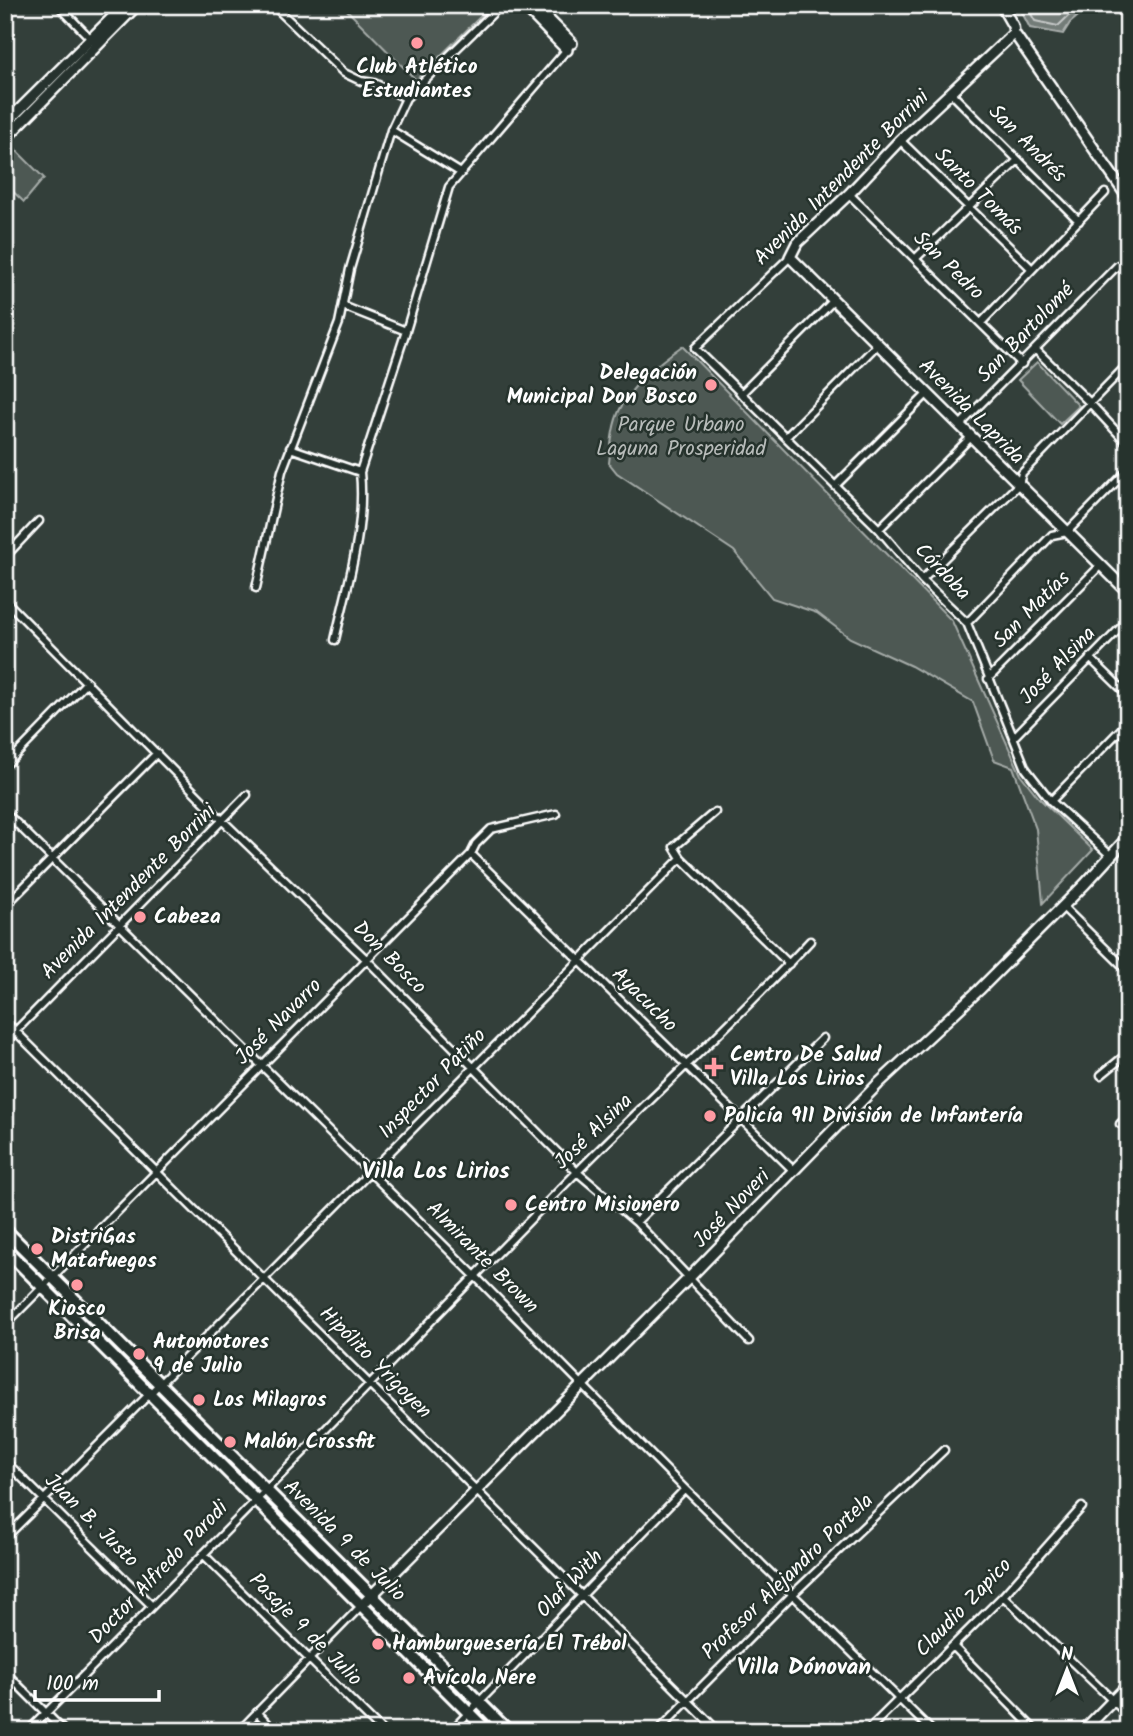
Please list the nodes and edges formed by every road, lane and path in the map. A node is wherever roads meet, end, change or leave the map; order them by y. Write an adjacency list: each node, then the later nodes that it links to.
1 (58, 5): 12 (street)
2 (125, 5): 12 (street)
3 (137, 5): 12 (street)
4 (273, 5): 15 (street)
5 (501, 5): 15 (street)
6 (523, 5): 10 (street)
7 (534, 5): 10 (street)
8 (551, 5): 10 (street)
9 (1001, 5): 11 (street)
10 (539, 16): 13 (street)
11 (1014, 33): 14 (street, Avenida Intendente Borrini); 24 (street)
12 (94, 42): 16 (street); 18 (street)
13 (570, 46): 21 (street)
14 (951, 93): 19 (street, Avenida Intendente Borrini); 20 (street, San Andrés)
15 (406, 98): 17 (street)
16 (5, 124)
17 (391, 130): 21 (street); 32 (street)
18 (5, 139)
19 (900, 140): 23 (street, Avenida Intendente Borrini); 25 (street, Santo Tomás)
20 (1018, 160): 25 (street); 26 (street, San Andrés)
21 (461, 173): 34 (street)
22 (1105, 193): 26 (street)
23 (849, 194): 27 (street, Avenida Intendente Borrini); 28 (street, San Pedro)
24 (1128, 198)
25 (969, 207): 28 (street); 30 (street, Santo Tomás)
26 (1079, 221): 30 (street)
27 (790, 257): 31 (street, Avenida Laprida); 36 (street, Avenida Intendente Borrini)
28 (915, 258): 33 (street, San Pedro)
29 (1118, 265): 37 (street, San Bartolomé)
30 (1032, 270): 33 (street)
31 (833, 301): 35 (street, Avenida Laprida); 40 (street)
32 (342, 306): 34 (street); 47 (street)
33 (981, 323): 38 (street, San Pedro)
34 (406, 331): 49 (street)
35 (877, 345): 41 (street, Avenida Laprida); 45 (street)
36 (695, 348): 40 (street, Córdoba)
37 (1035, 350): 38 (street, San Bartolomé); 42 (street)
38 (1022, 364): 43 (street, San Bartolomé)
39 (1125, 367): 42 (street)
40 (741, 394): 45 (street, Córdoba)
41 (927, 394): 43 (street, Avenida Laprida); 51 (street)
42 (1090, 403): 46 (street); 50 (street)
43 (960, 425): 44 (street, Avenida Laprida)
44 (971, 437): 50 (street, Avenida Laprida); 53 (street)
45 (786, 438): 51 (street, Córdoba)
46 (1128, 444)
47 (290, 448): 49 (street); 58 (street)
48 (1128, 470): 54 (street)
49 (360, 472): 63 (street)
50 (1019, 484): 54 (street, Avenida Laprida); 57 (street)
51 (835, 486): 53 (street, Córdoba)
52 (39, 521): 55 (street)
53 (879, 529): 57 (street, Córdoba)
54 (1067, 532): 56 (street, Avenida Laprida); 62 (street)
55 (5, 557)
56 (1101, 565): 59 (street, Avenida Laprida); 65 (street, San Matías)
57 (922, 580): 62 (street, Córdoba)
58 (256, 588)
59 (1128, 592)
60 (5, 600): 66 (street, Don Bosco)
61 (1128, 620): 64 (street, José Alsina)
62 (967, 623): 65 (street, Córdoba)
63 (335, 640)
64 (1090, 659): 67 (street); 69 (street, José Alsina)
65 (988, 679): 69 (street, Córdoba)
66 (87, 682): 70 (street, Don Bosco); 71 (street)
67 (1128, 695)
68 (1128, 722): 73 (street)
69 (1014, 737): 73 (street, Córdoba)
70 (157, 753): 77 (street, Don Bosco); 81 (street)
71 (5, 766)
72 (247, 795): 77 (street, Avenida Intendente Borrini)
73 (1051, 801): 80 (street, Córdoba)
74 (5, 812): 81 (street, Almirante Brown)
75 (715, 813): 82 (street)
76 (556, 814): 79 (street, José Navarro)
77 (223, 821): 85 (street, Avenida Intendente Borrini); 87 (street, Don Bosco)
78 (1127, 838): 80 (street, José Noveri)
79 (471, 854): 87 (street, José Navarro); 88 (street, Ayacucho)
80 (1110, 855): 84 (street, José Noveri)
81 (51, 858): 83 (street); 85 (street, Almirante Brown)
82 (681, 858): 88 (street, Inspector Patiño); 89 (street)
83 (5, 906)
84 (1062, 906): 90 (street); 103 (street, José Noveri)
85 (121, 925): 92 (street, Avenida Intendente Borrini); 96 (street, Almirante Brown)
86 (810, 941): 89 (street, José Alsina)
87 (366, 959): 96 (street, José Navarro); 97 (street, Don Bosco)
88 (579, 960): 97 (street, Inspector Patiño); 98 (street, Ayacucho)
89 (789, 964): 98 (street, José Alsina)
90 (1128, 971)
91 (5, 1021): 92 (street, Hipólito Yrigoyen)
92 (16, 1031): 94 (street, Avenida Intendente Borrini); 104 (street, Hipólito Yrigoyen)
93 (823, 1038): 101 (street)
94 (5, 1042)
95 (1128, 1053): 99 (street)
96 (262, 1064): 104 (street, José Navarro); 105 (street, Almirante Brown)
97 (472, 1067): 105 (street, Inspector Patiño); 106 (street, Don Bosco)
98 (687, 1067): 101 (street, Ayacucho); 106 (street, José Alsina)
99 (1101, 1075)
100 (1128, 1117): 102 (street)
101 (739, 1119): 103 (street, Ayacucho); 107 (street)
102 (1120, 1124)
103 (793, 1170): 112 (street, José Noveri)
104 (155, 1172): 110 (street, José Navarro); 113 (street, Hipólito Yrigoyen)
105 (371, 1172): 111 (street, Almirante Brown); 113 (street, Inspector Patiño)
106 (577, 1172): 107 (street, Don Bosco); 111 (street, José Alsina)
107 (636, 1222): 112 (street, Don Bosco)
108 (5, 1230): 110 (main road, Avenida 9 de Julio)
109 (5, 1249): 114 (main road, Avenida 9 de Julio)
110 (53, 1276): 114 (street, José Navarro); 119 (main road, Avenida 9 de Julio)
111 (476, 1277): 117 (street, José Alsina); 118 (street, Almirante Brown)
112 (690, 1277): 116 (street, Don Bosco); 118 (street, José Noveri)
113 (266, 1279): 117 (street, Hipólito Yrigoyen); 119 (street, Inspector Patiño)
114 (44, 1286): 115 (street, José Navarro); 119 (main road, Avenida 9 de Julio)
115 (5, 1325)
116 (749, 1341)
117 (370, 1383): 122 (street, José Alsina); 123 (street, Hipólito Yrigoyen)
118 (582, 1384): 123 (street, José Noveri); 124 (street, Almirante Brown)
119 (154, 1389): 122 (main road, Avenida 9 de Julio); 125 (main road, Avenida 9 de Julio); 126 (street, Inspector Patiño)
120 (944, 1450): 130 (street, Profesor Alejandro Portela)
121 (5, 1461): 126 (street, Juan B. Justo)
122 (265, 1489): 125 (street, José Alsina); 132 (main road, Avenida 9 de Julio)
123 (476, 1489): 131 (street, Hipólito Yrigoyen); 132 (street, José Noveri)
124 (685, 1489): 130 (street, Almirante Brown); 131 (street, Olaf With)
125 (256, 1498): 129 (street, Doctor Alfredo Parodi); 134 (main road, Avenida 9 de Julio)
126 (45, 1499): 128 (street, Inspector Patiño); 135 (street, Juan B. Justo)
127 (1082, 1507): 133 (street, Claudio Zapico)
128 (5, 1538)
129 (203, 1554): 135 (street, Doctor Alfredo Parodi); 137 (street, Pasaje 9 de Julio)
130 (793, 1594): 140 (street, Almirante Brown); 143 (street, Profesor Alejandro Portela)
131 (583, 1595): 142 (street, Olaf With); 143 (street, Hipólito Yrigoyen)
132 (372, 1596): 134 (street, José Noveri); 142 (main road, Avenida 9 de Julio)
133 (1003, 1596): 136 (street, Claudio Zapico); 141 (street)
134 (362, 1605): 137 (street); 145 (main road, Avenida 9 de Julio)
135 (152, 1606): 146 (street, Doctor Alfredo Parodi)
136 (953, 1646): 140 (street, Claudio Zapico); 160 (street)
137 (309, 1658): 144 (street); 152 (street, Pasaje 9 de Julio)
138 (5, 1672): 146 (street)
139 (1128, 1685): 141 (street)
140 (900, 1698): 158 (street, Claudio Zapico); 159 (street, Almirante Brown)
141 (1113, 1700): 147 (street); 161 (street)
142 (478, 1701): 145 (street, Olaf With); 155 (main road, Avenida 9 de Julio)
143 (688, 1701): 156 (street, Profesor Alejandro Portela); 157 (street, Hipólito Yrigoyen)
144 (257, 1712): 150 (street); 151 (street)
145 (468, 1712): 153 (street, Olaf With); 154 (main road, Avenida 9 de Julio)
146 (46, 1713): 148 (street, Doctor Alfredo Parodi); 149 (street)
147 (1128, 1715)
148 (28, 1731)
149 (64, 1731)
150 (239, 1731)
151 (275, 1731)
152 (382, 1731)
153 (451, 1731)
154 (488, 1731)
155 (508, 1731)
156 (658, 1731)
157 (718, 1731)
158 (867, 1731)
159 (932, 1731)
160 (1036, 1731)
161 (1083, 1731)

